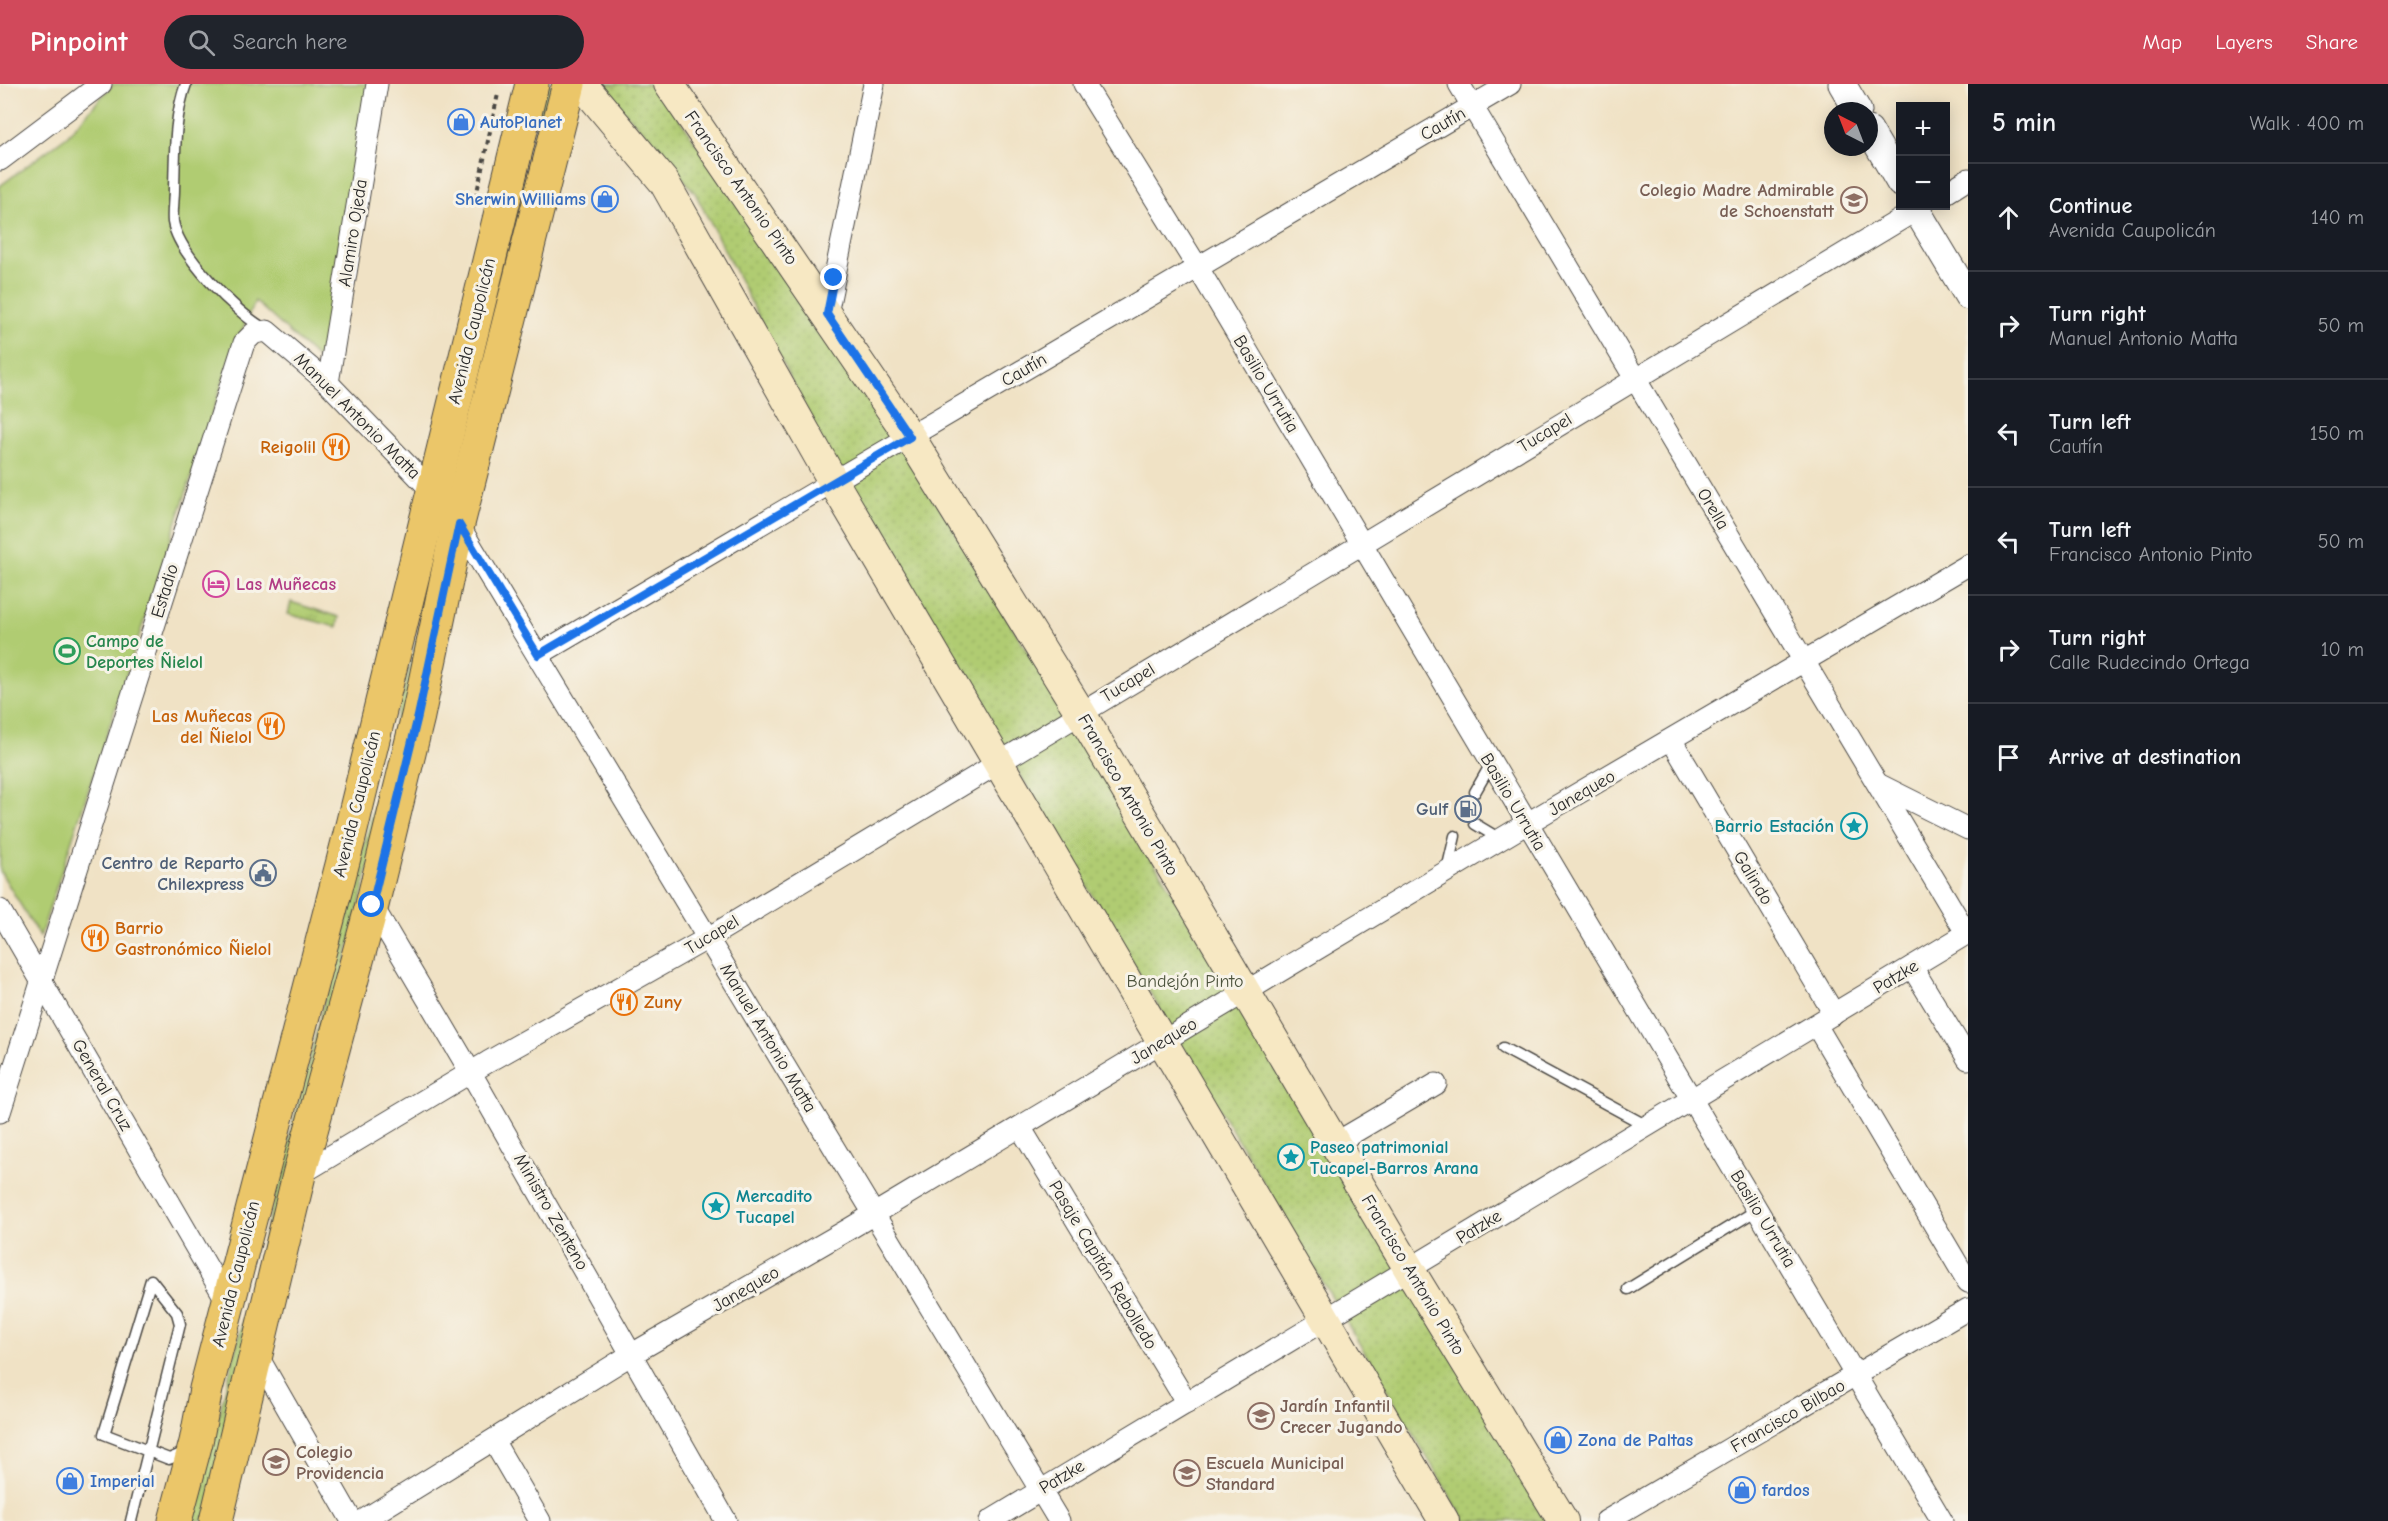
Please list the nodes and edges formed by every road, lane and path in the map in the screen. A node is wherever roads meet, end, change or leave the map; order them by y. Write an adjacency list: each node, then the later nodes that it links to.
1 (101, 84): 16 (street)
2 (186, 84): 25 (lane)
3 (377, 84): 27 (street, Alamiro Ojeda)
4 (532, 84): 30 (main road, Avenida Caupolicán)
5 (569, 84): 31 (main road, Avenida Caupolicán)
6 (582, 84): 29 (main road)
7 (669, 84): 24 (main road, Francisco Antonio Pinto)
8 (874, 84): 24 (street)
9 (1084, 84): 22 (street, Basilio Urrutia)
10 (1459, 84): 14 (street, Orella)
11 (1510, 84): 14 (street, Cautín)
12 (1842, 84): 13 (street)
13 (1853, 102)
14 (1472, 106): 22 (street, Cautín); 26 (street, Orella)
15 (1878, 145): 17 (street)
16 (0, 160)
17 (1896, 176)
18 (1968, 179): 19 (street)
19 (1950, 190)
20 (1913, 210): 26 (street, Tucapel)
21 (1920, 210): 23 (street)
22 (1198, 268): 28 (street, Cautín); 32 (street, Basilio Urrutia)
23 (1968, 296)
24 (827, 314): 28 (main road, Francisco Antonio Pinto)
25 (258, 334): 27 (street, Manuel Antonio Matta); 54 (street, Estadio)
26 (1635, 378): 32 (street, Tucapel); 35 (street, Orella)
27 (328, 383): 30 (street, Manuel Antonio Matta)
28 (910, 437): 29 (street, Cautín); 36 (main road, Francisco Antonio Pinto)
29 (834, 483): 34 (street, Cautín); 38 (main road)
30 (434, 493): 31 (main road); 46 (main road, Avenida Caupolicán)
31 (456, 539): 34 (street, Manuel Antonio Matta); 49 (main road, Avenida Caupolicán)
32 (1361, 544): 36 (street, Tucapel); 39 (street, Basilio Urrutia)
33 (1968, 566): 35 (street, Janequeo)
34 (538, 655): 52 (street, Manuel Antonio Matta)
35 (1804, 662): 37 (street, Janequeo); 40 (street, Orella)
36 (1080, 712): 38 (street, Tucapel); 55 (main road, Francisco Antonio Pinto)
37 (1672, 741): 43 (street, Janequeo); 56 (street, Galindo)
38 (998, 762): 52 (street, Tucapel); 57 (main road)
39 (1491, 764): 41 (lane); 43 (street, Basilio Urrutia)
40 (1877, 783): 44 (street); 51 (street, Orella)
41 (1475, 792)
42 (1474, 824): 47 (lane)
43 (1526, 824): 47 (street, Janequeo); 62 (street, Basilio Urrutia)
44 (1968, 829)
45 (1455, 836): 48 (lane)
46 (350, 838): 49 (main road); 70 (main road, Avenida Caupolicán)
47 (1502, 839): 48 (street, Janequeo)
48 (1446, 873): 55 (street, Janequeo)
49 (372, 905): 60 (street, Ministro Zenteno); 67 (main road, Avenida Caupolicán)
50 (0, 910): 54 (street, General Cruz)
51 (1968, 934): 53 (street, Patzke)
52 (708, 938): 60 (street, Tucapel); 69 (street, Manuel Antonio Matta)
53 (1912, 967): 56 (street, Patzke); 59 (street)
54 (42, 983): 63 (street, Estadio); 71 (street, General Cruz)
55 (1244, 993): 57 (street, Janequeo); 66 (main road, Francisco Antonio Pinto)
56 (1825, 1019): 62 (street, Patzke); 73 (street, Galindo)
57 (1163, 1042): 65 (street, Janequeo); 77 (main road)
58 (1503, 1048): 64 (lane)
59 (1968, 1059)
60 (471, 1073): 67 (street, Tucapel); 78 (street, Ministro Zenteno)
61 (1436, 1084): 66 (street)
62 (1691, 1100): 64 (street, Patzke); 68 (street, Basilio Urrutia)
63 (0, 1112)
64 (1648, 1126): 72 (street, Patzke)
65 (1020, 1127): 69 (street, Janequeo); 81 (street, Pasaje Capitán Rebolledo)
66 (1334, 1144): 72 (main road, Francisco Antonio Pinto)
67 (299, 1175): 79 (main road, Avenida Caupolicán)
68 (1757, 1210): 74 (lane); 80 (street, Basilio Urrutia)
69 (874, 1214): 78 (street, Janequeo); 85 (street, Manuel Antonio Matta)
70 (240, 1256): 71 (street); 75 (main road, Avenida Caupolicán)
71 (203, 1260): 75 (street, General Cruz)
72 (1409, 1269): 77 (street, Patzke); 96 (main road, Francisco Antonio Pinto)
73 (1968, 1282)
74 (1628, 1289)
75 (228, 1303): 82 (main road, Avenida Caupolicán)
76 (1968, 1309): 80 (street, Francisco Bilbao)
77 (1324, 1320): 81 (street, Patzke); 95 (main road)
78 (632, 1354): 83 (street, Janequeo); 92 (street, Ministro Zenteno)
79 (257, 1355): 88 (main road, Avenida Caupolicán); 89 (street)
80 (1857, 1377): 97 (street, Francisco Bilbao); 98 (street, Basilio Urrutia)
81 (1186, 1403): 85 (street, Patzke)
82 (196, 1442): 84 (lane); 87 (main road, Avenida Caupolicán)
83 (494, 1442): 90 (street, Janequeo); 91 (street)
84 (148, 1453): 84 (lane); 86 (lane)
85 (1041, 1490): 93 (street, Patzke); 94 (street, Manuel Antonio Matta)
86 (131, 1521)
87 (175, 1521)
88 (216, 1521)
89 (352, 1521)
90 (362, 1521)
91 (540, 1521)
92 (726, 1521)
93 (990, 1521)
94 (1059, 1521)
95 (1444, 1521)
96 (1563, 1521)
97 (1606, 1521)
98 (1942, 1521)

